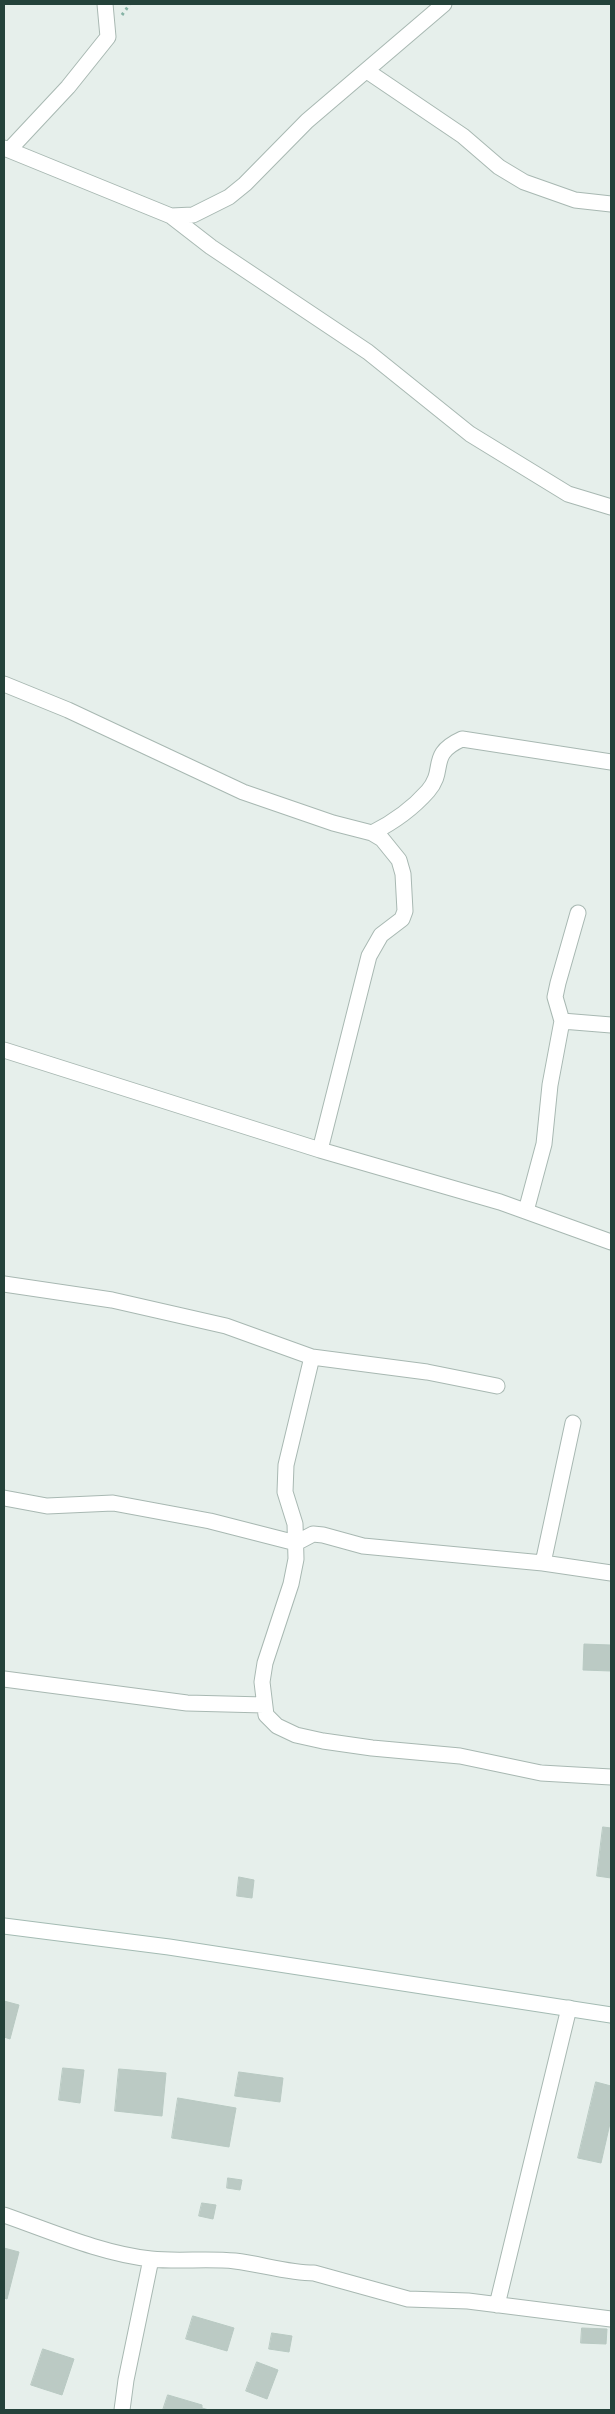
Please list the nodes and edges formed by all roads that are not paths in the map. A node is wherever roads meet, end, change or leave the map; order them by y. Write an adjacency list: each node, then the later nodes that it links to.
1 (105, 4): 4 (street)
2 (444, 4): 3 (street)
3 (367, 71): 5 (street); 6 (street)
4 (7, 148): 6 (street)
5 (611, 204)
6 (171, 216): 7 (street)
7 (611, 507)
8 (4, 684): 10 (street)
9 (611, 762): 10 (street)
10 (372, 833): 15 (street)
11 (578, 913): 12 (street)
12 (562, 1021): 13 (street); 16 (street)
13 (611, 1025)
14 (4, 1050): 15 (street)
15 (320, 1150): 16 (street)
16 (526, 1211): 17 (street)
17 (611, 1242)
18 (4, 1284): 19 (street)
19 (312, 1357): 20 (street); 23 (street)
20 (497, 1386)
21 (573, 1422): 24 (street)
22 (4, 1498): 23 (street)
23 (296, 1543): 24 (street); 27 (street)
24 (543, 1563): 25 (street)
25 (611, 1573)
26 (4, 1679): 27 (street)
27 (264, 1705): 28 (street)
28 (611, 1778)
29 (4, 1926): 30 (street)
30 (569, 2008): 31 (street); 34 (street)
31 (611, 2015)
32 (4, 2215): 33 (street)
33 (151, 2259): 34 (street); 36 (street)
34 (497, 2305): 35 (street)
35 (611, 2319)
36 (122, 2410)

